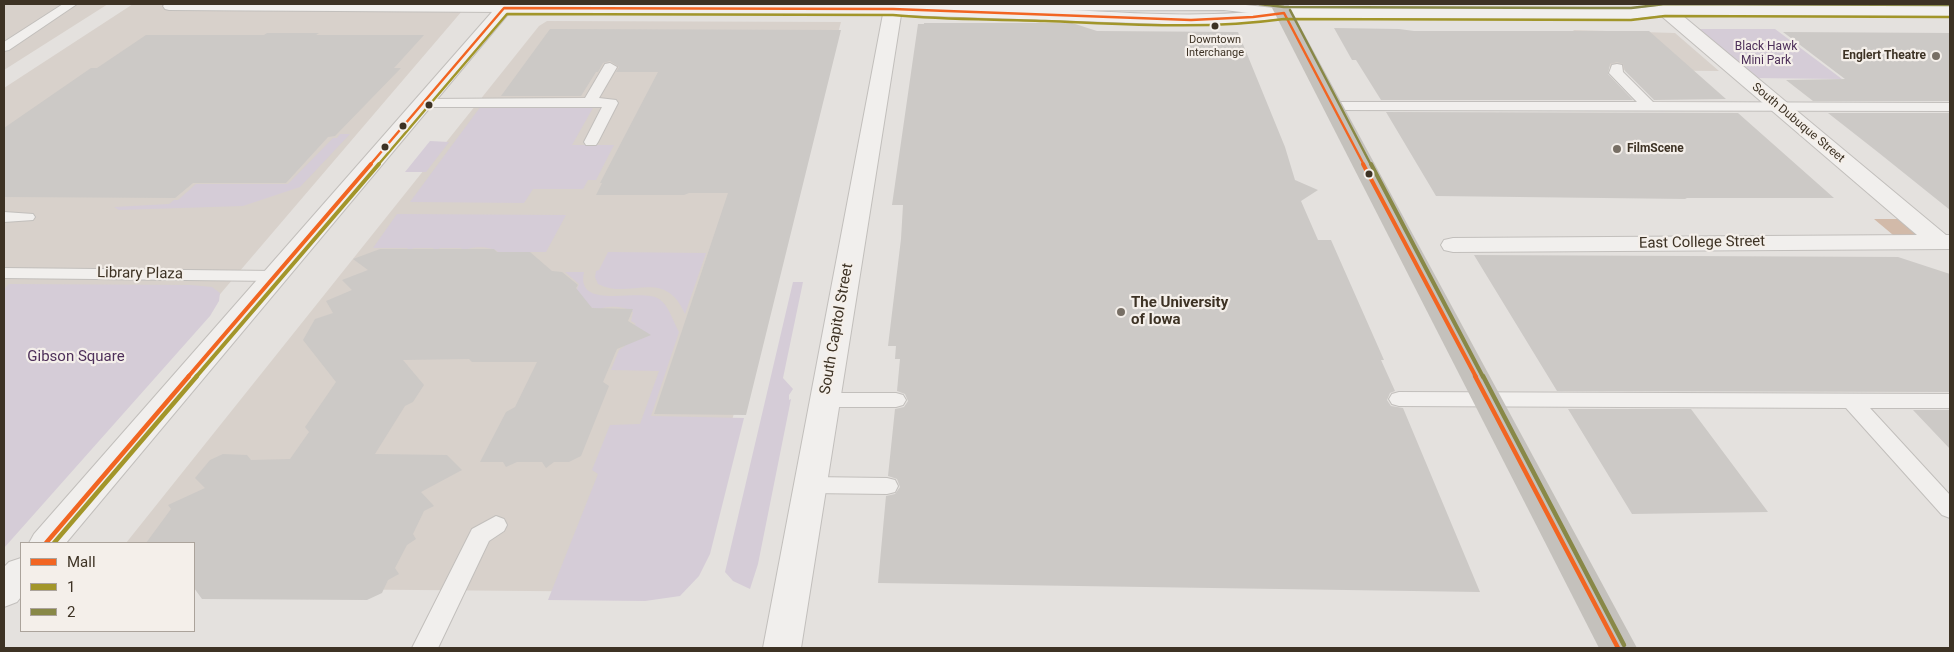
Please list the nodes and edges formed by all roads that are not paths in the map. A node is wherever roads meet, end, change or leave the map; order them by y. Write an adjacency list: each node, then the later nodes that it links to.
1 (71, 4): 9 (lane)
2 (169, 6): 3 (lane)
3 (506, 6): 7 (street); 13 (street)
4 (1661, 7): 5 (street); 6 (street); 16 (street, South Dubuque Street)
5 (1281, 8): 7 (street); 14 (main road)
6 (1906, 8): 8 (street)
7 (893, 9): 27 (street, South Capitol Street)
8 (1950, 12)
9 (4, 47)
10 (610, 67): 12 (lane)
11 (1618, 68): 15 (lane)
12 (590, 102): 13 (lane); 18 (lane)
13 (424, 103): 24 (street)
14 (1333, 106): 15 (lane); 26 (main road)
15 (1649, 106): 16 (lane)
16 (1778, 106): 17 (lane); 21 (street, South Dubuque Street)
17 (1950, 106)
18 (591, 142)
19 (4, 217): 20 (lane)
20 (27, 217)
21 (1945, 242): 22 (street, East College Street)
22 (1453, 245)
23 (4, 273): 24 (lane, Library Plaza)
24 (276, 276): 35 (street)
25 (1399, 399): 26 (lane)
26 (1487, 399): 29 (lane); 40 (main road)
27 (825, 400): 28 (lane); 31 (street, South Capitol Street)
28 (896, 400)
29 (1851, 400): 30 (lane); 33 (lane)
30 (1950, 400)
31 (810, 485): 32 (lane); 39 (street, South Capitol Street)
32 (887, 486)
33 (1950, 509)
34 (496, 525): 38 (lane)
35 (47, 542)
36 (20, 573): 37 (street)
37 (4, 592)
38 (425, 648)
39 (782, 648)
40 (1618, 648)

